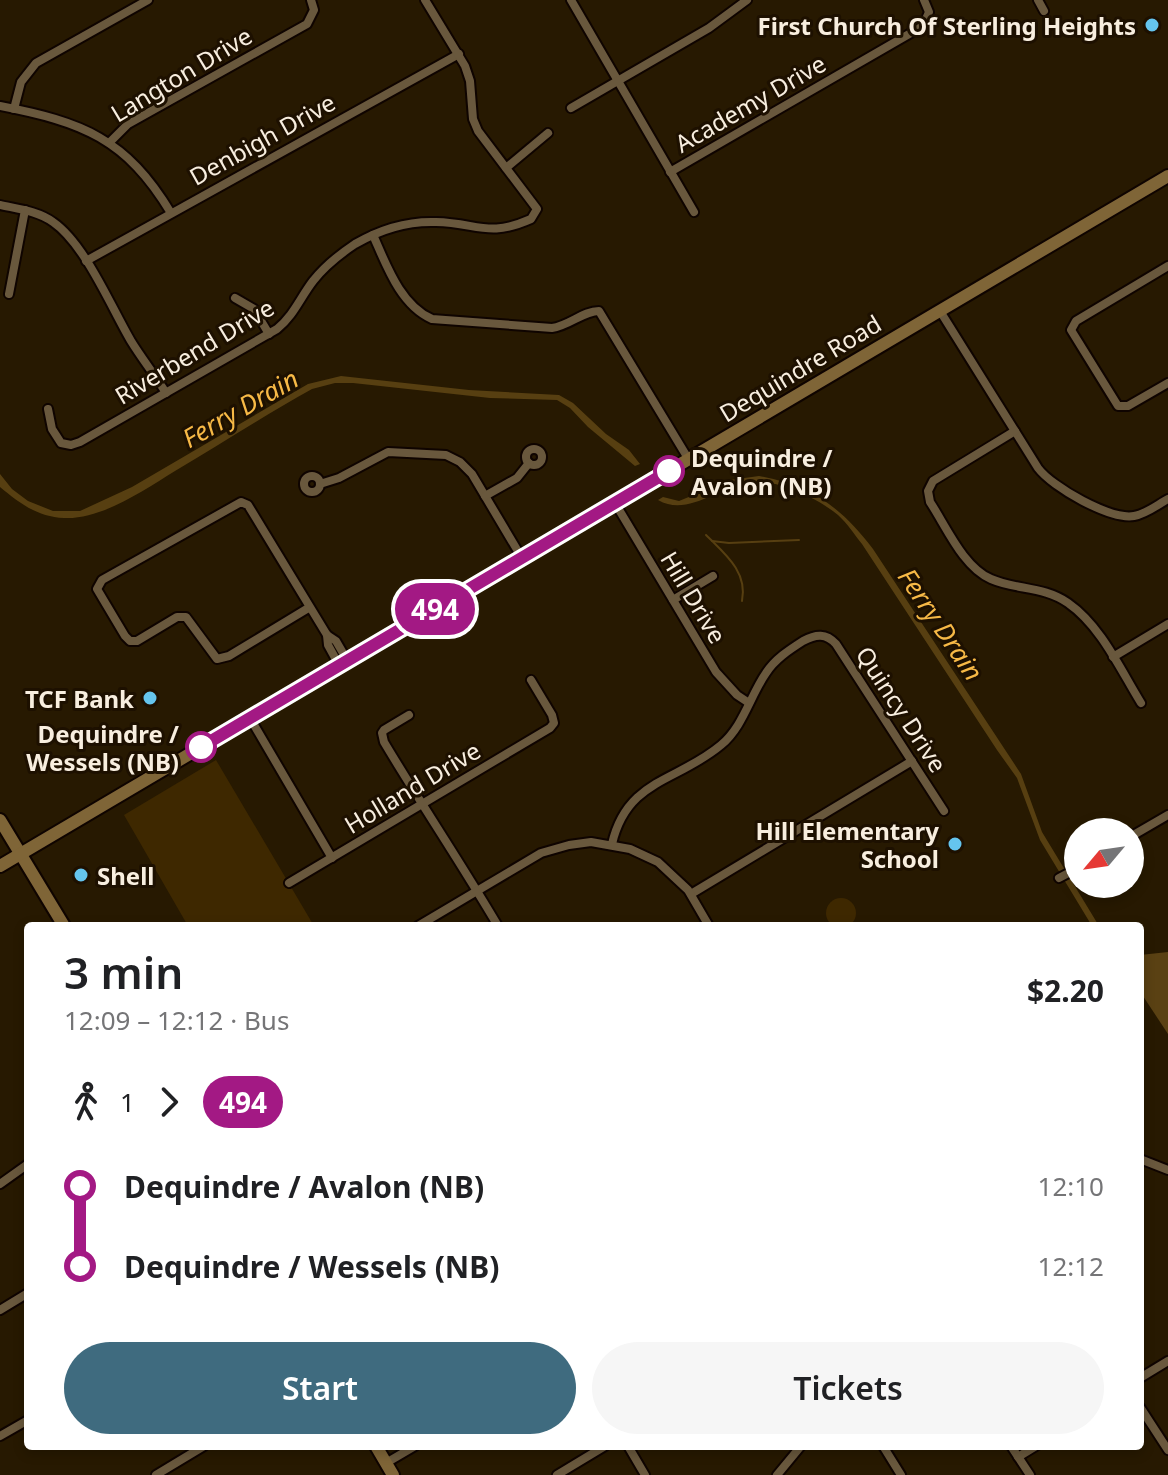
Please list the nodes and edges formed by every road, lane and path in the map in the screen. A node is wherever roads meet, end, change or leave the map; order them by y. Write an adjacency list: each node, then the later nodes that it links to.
1 (148, 0): 13 (street)
2 (311, 0): 15 (street, Langton Drive)
3 (425, 0): 9 (street)
4 (571, 0): 10 (street)
5 (747, 0): 10 (street)
6 (924, 0): 17 (street, Academy Drive)
7 (1038, 0): 8 (street)
8 (1044, 11)
9 (459, 54): 16 (street); 22 (street, Denbigh Drive)
10 (618, 81): 12 (street); 17 (street)
11 (0, 106): 13 (street)
12 (571, 108)
13 (14, 109): 15 (street)
14 (548, 133): 16 (street)
15 (109, 143): 22 (street)
16 (506, 168): 23 (street, Riverbend Drive)
17 (670, 172): 21 (street)
18 (1168, 176): 28 (main road, Dequindre Road)
19 (0, 205): 20 (street)
20 (25, 210): 24 (street); 26 (street)
21 (694, 212)
22 (171, 213): 24 (street, Denbigh Drive)
23 (373, 235): 29 (street, Riverbend Drive); 34 (street)
24 (86, 261): 31 (street)
25 (1168, 266): 30 (street)
26 (9, 294)
27 (235, 298): 29 (street)
28 (940, 311): 33 (street); 34 (main road, Dequindre Road)
29 (269, 334): 31 (street, Riverbend Drive)
30 (1168, 383)
31 (166, 393): 32 (street, Riverbend Drive)
32 (48, 409)
33 (1015, 431): 38 (street); 45 (street)
34 (689, 460): 39 (main road, Dequindre Road)
35 (529, 463): 37 (street)
36 (320, 484): 37 (street)
37 (485, 496): 40 (street)
38 (1168, 499)
39 (615, 503): 40 (main road, Dequindre Road); 42 (street, Hill Drive)
40 (522, 558): 46 (main road, Dequindre Road)
41 (713, 576): 42 (street)
42 (673, 600): 48 (street, Hill Drive)
43 (310, 607): 43 (street); 46 (street)
44 (1168, 624): 45 (street)
45 (1113, 657): 49 (street)
46 (343, 663): 51 (main road, Dequindre Road)
47 (531, 680): 53 (street, Holland Drive)
48 (749, 703): 52 (street, Quincy Drive); 58 (street)
49 (1141, 703)
50 (409, 715): 53 (street)
51 (250, 718): 59 (main road, Dequindre Road); 60 (street)
52 (912, 761): 54 (street, Quincy Drive); 64 (street)
53 (421, 805): 60 (street, Holland Drive); 63 (street)
54 (944, 811)
55 (1168, 815): 57 (street)
56 (0, 820): 59 (main road)
57 (1144, 829)
58 (612, 844): 63 (street); 64 (street)
59 (21, 854): 61 (main road, Dequindre Road); 65 (main road)
60 (332, 858): 62 (street, Holland Drive)
61 (0, 866)
62 (289, 883)
63 (477, 890): 66 (street); 67 (street)
64 (691, 894): 68 (street)
65 (62, 922)
66 (425, 922)
67 (496, 922)
68 (707, 922)
69 (1144, 1161): 71 (street)
70 (24, 1167): 72 (street)
71 (1168, 1170)
72 (0, 1184)
73 (24, 1295): 74 (street)
74 (0, 1310)
75 (1168, 1361): 76 (street)
76 (1144, 1376)
77 (1144, 1413): 89 (street)
78 (24, 1422): 79 (street)
79 (0, 1436)
80 (197, 1450): 92 (street)
81 (378, 1450): 91 (main road)
82 (411, 1450): 91 (street)
83 (598, 1450): 93 (street)
84 (630, 1450): 94 (street)
85 (798, 1450): 95 (street)
86 (885, 1450): 96 (street)
87 (1014, 1450): 90 (street)
88 (1029, 1450): 90 (street)
89 (1168, 1450)
90 (1018, 1457): 97 (street)
91 (390, 1469)
92 (156, 1475)
93 (557, 1475)
94 (645, 1475)
95 (777, 1475)
96 (901, 1475)
97 (1030, 1475)

